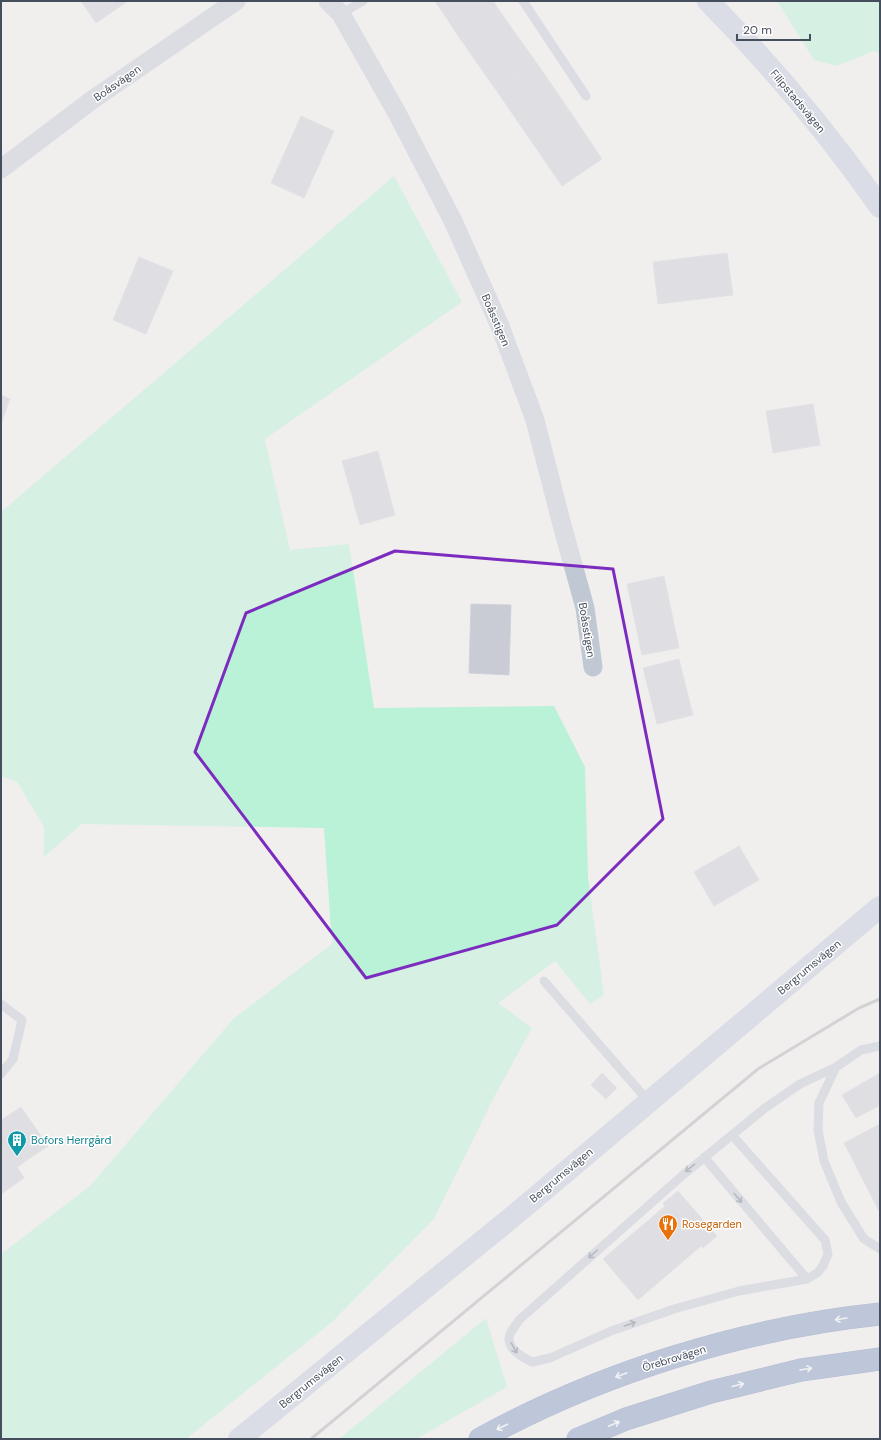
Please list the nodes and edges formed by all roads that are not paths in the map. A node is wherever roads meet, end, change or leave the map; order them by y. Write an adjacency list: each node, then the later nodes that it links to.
1 (236, 1): 8 (street, Boåsvägen)
2 (328, 1): 6 (street, Boåsstigen)
3 (363, 1): 6 (lane)
4 (523, 1): 7 (lane)
5 (708, 1): 9 (street, Filipstadsvägen)
6 (341, 14): 10 (street, Boåsstigen)
7 (586, 96)
8 (1, 169)
9 (880, 207)
10 (594, 667)
11 (880, 907): 17 (street, Bergrumsvägen)
12 (544, 981): 17 (lane)
13 (1, 1004): 16 (lane)
14 (880, 1046): 15 (lane)
15 (836, 1067): 18 (lane); 20 (lane)
16 (1, 1074)
17 (648, 1102): 24 (street, Bergrumsvägen)
18 (732, 1135): 19 (lane); 21 (lane)
19 (704, 1157): 21 (lane, one-way to 21); 21 (lane, one-way to 21)
20 (880, 1249)
21 (807, 1279)
22 (880, 1314): 25 (highway, Örebrovägen, one-way to 25)
23 (880, 1359): 26 (highway, one-way to 23)
24 (239, 1439)
25 (480, 1439)
26 (578, 1439)

